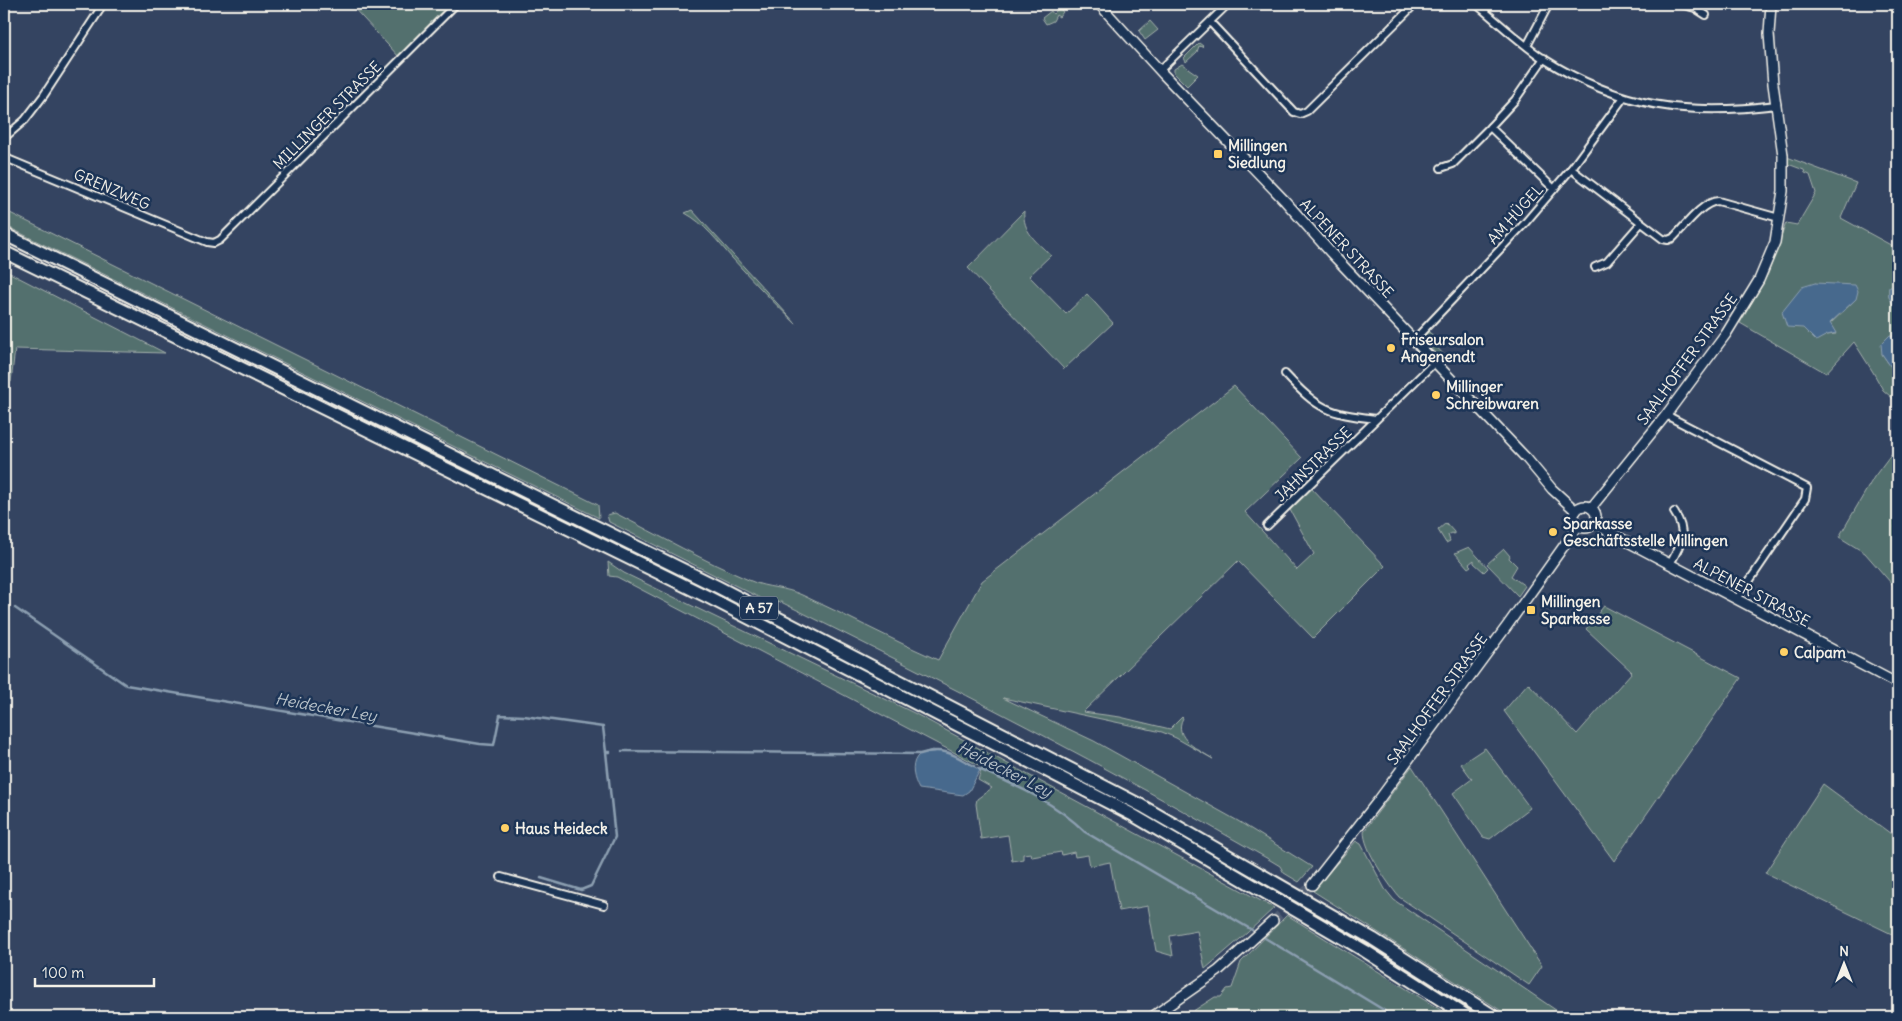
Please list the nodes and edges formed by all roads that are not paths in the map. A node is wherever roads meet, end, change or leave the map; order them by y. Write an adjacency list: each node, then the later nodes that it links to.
1 (102, 4): 18 (street)
2 (456, 4): 26 (street, MILLINGER STRASSE)
3 (1100, 4): 14 (street, ALPENER STRASSE)
4 (1228, 4): 11 (street)
5 (1415, 4): 11 (street)
6 (1476, 4): 12 (street)
7 (1549, 4): 12 (street)
8 (1681, 4): 10 (street)
9 (1771, 4): 16 (street, SAALHOFFER STRASSE)
10 (1706, 15)
11 (1210, 22): 14 (street)
12 (1527, 46): 13 (street)
13 (1544, 58): 15 (street); 17 (street)
14 (1160, 70): 29 (street, ALPENER STRASSE)
15 (1624, 97): 16 (street); 21 (street, AM HÜGEL)
16 (1777, 105): 23 (street, SAALHOFFER STRASSE)
17 (1490, 128): 20 (street); 22 (street)
18 (4, 138)
19 (4, 153): 26 (street, GRENZWEG)
20 (1442, 168)
21 (1571, 169): 22 (street, AM HÜGEL); 24 (street)
22 (1554, 189): 29 (street, AM HÜGEL)
23 (1779, 218): 24 (street); 32 (street, SAALHOFFER STRASSE)
24 (1641, 223): 28 (street)
25 (4, 234): 49 (highway, A 57)
26 (214, 243)
27 (4, 252): 48 (highway, A 57)
28 (1595, 267)
29 (1414, 340): 30 (street, ALPENER STRASSE)
30 (1435, 362): 33 (street, JAHNSTRASSE); 35 (street, ALPENER STRASSE)
31 (1285, 374): 33 (street, JAHNSTRASSE)
32 (1666, 415): 34 (street, SAALHOFFER STRASSE); 41 (street)
33 (1376, 419): 38 (street, JAHNSTRASSE)
34 (1591, 508): 35 (street); 37 (street)
35 (1576, 510): 39 (street)
36 (1674, 512): 40 (street)
37 (1595, 522): 39 (street); 40 (street, ALPENER STRASSE)
38 (1267, 526)
39 (1578, 526): 44 (street, SAALHOFFER STRASSE)
40 (1670, 564): 41 (street, ALPENER STRASSE)
41 (1737, 599): 42 (street, ALPENER STRASSE)
42 (1898, 684)
43 (501, 877): 45 (street)
44 (1312, 884)
45 (604, 905)
46 (1273, 922): 47 (street)
47 (1152, 1017)
48 (1468, 1017)
49 (1495, 1017)

